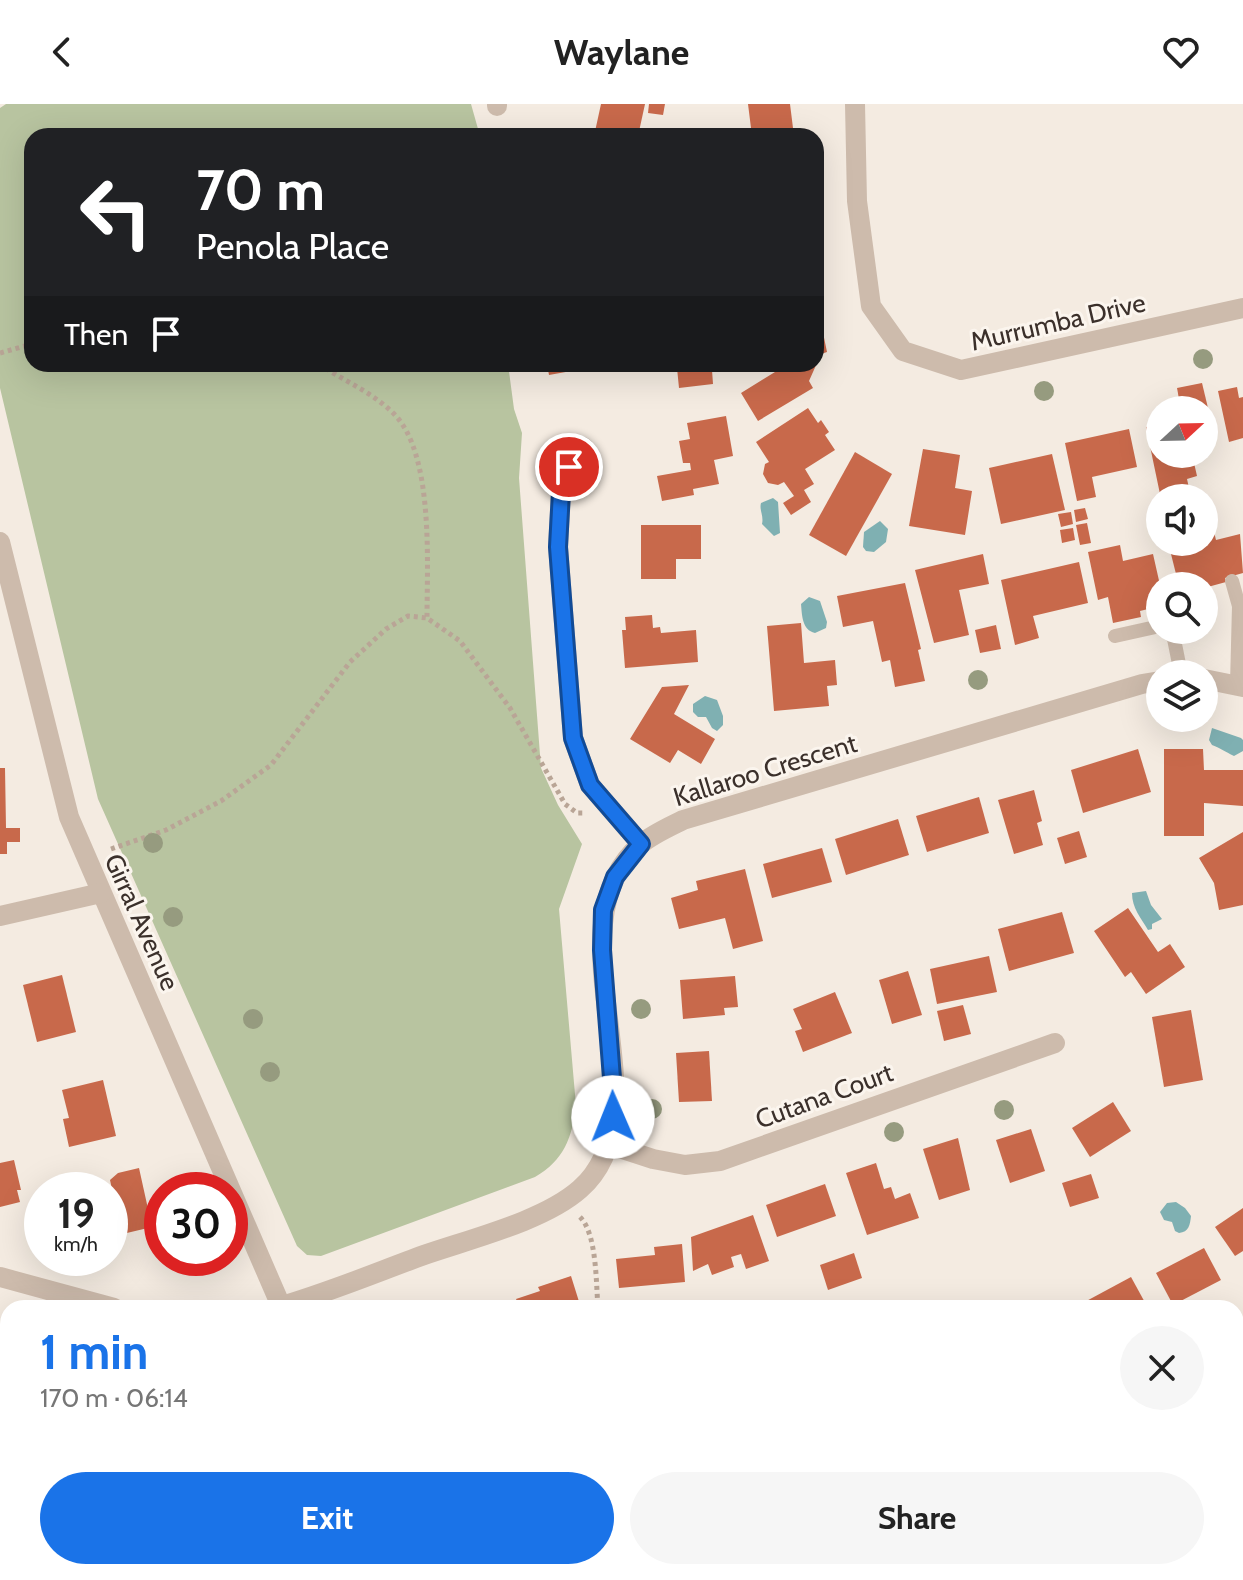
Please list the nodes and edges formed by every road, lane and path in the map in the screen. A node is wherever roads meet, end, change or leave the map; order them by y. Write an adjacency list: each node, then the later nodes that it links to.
1 (855, 104): 2 (street, Murrumba Drive)
2 (1243, 308)
3 (24, 346): 4 (path)
4 (0, 353)
5 (332, 372): 10 (path)
6 (583, 447): 16 (street)
7 (0, 542): 8 (street, Girral Avenue)
8 (4, 578): 19 (street, Girral Avenue)
9 (1232, 581): 15 (lane)
10 (427, 618): 16 (path); 18 (path)
11 (1146, 629): 12 (lane)
12 (1115, 636)
13 (1218, 682): 15 (street)
14 (1146, 683): 17 (street, Kallaroo Crescent)
15 (1240, 686)
16 (608, 806): 17 (street)
17 (641, 844): 22 (street, Kallaroo Crescent)
18 (111, 849)
19 (101, 893): 20 (street); 26 (street, Girral Avenue)
20 (0, 916)
21 (1055, 1043): 22 (street, Cutana Court)
22 (607, 1144): 23 (street, Kallaroo Crescent)
23 (563, 1201): 27 (street, Kallaroo Crescent); 28 (path)
24 (0, 1277): 25 (street)
25 (85, 1300)
26 (275, 1300)
27 (298, 1300)
28 (597, 1300)

